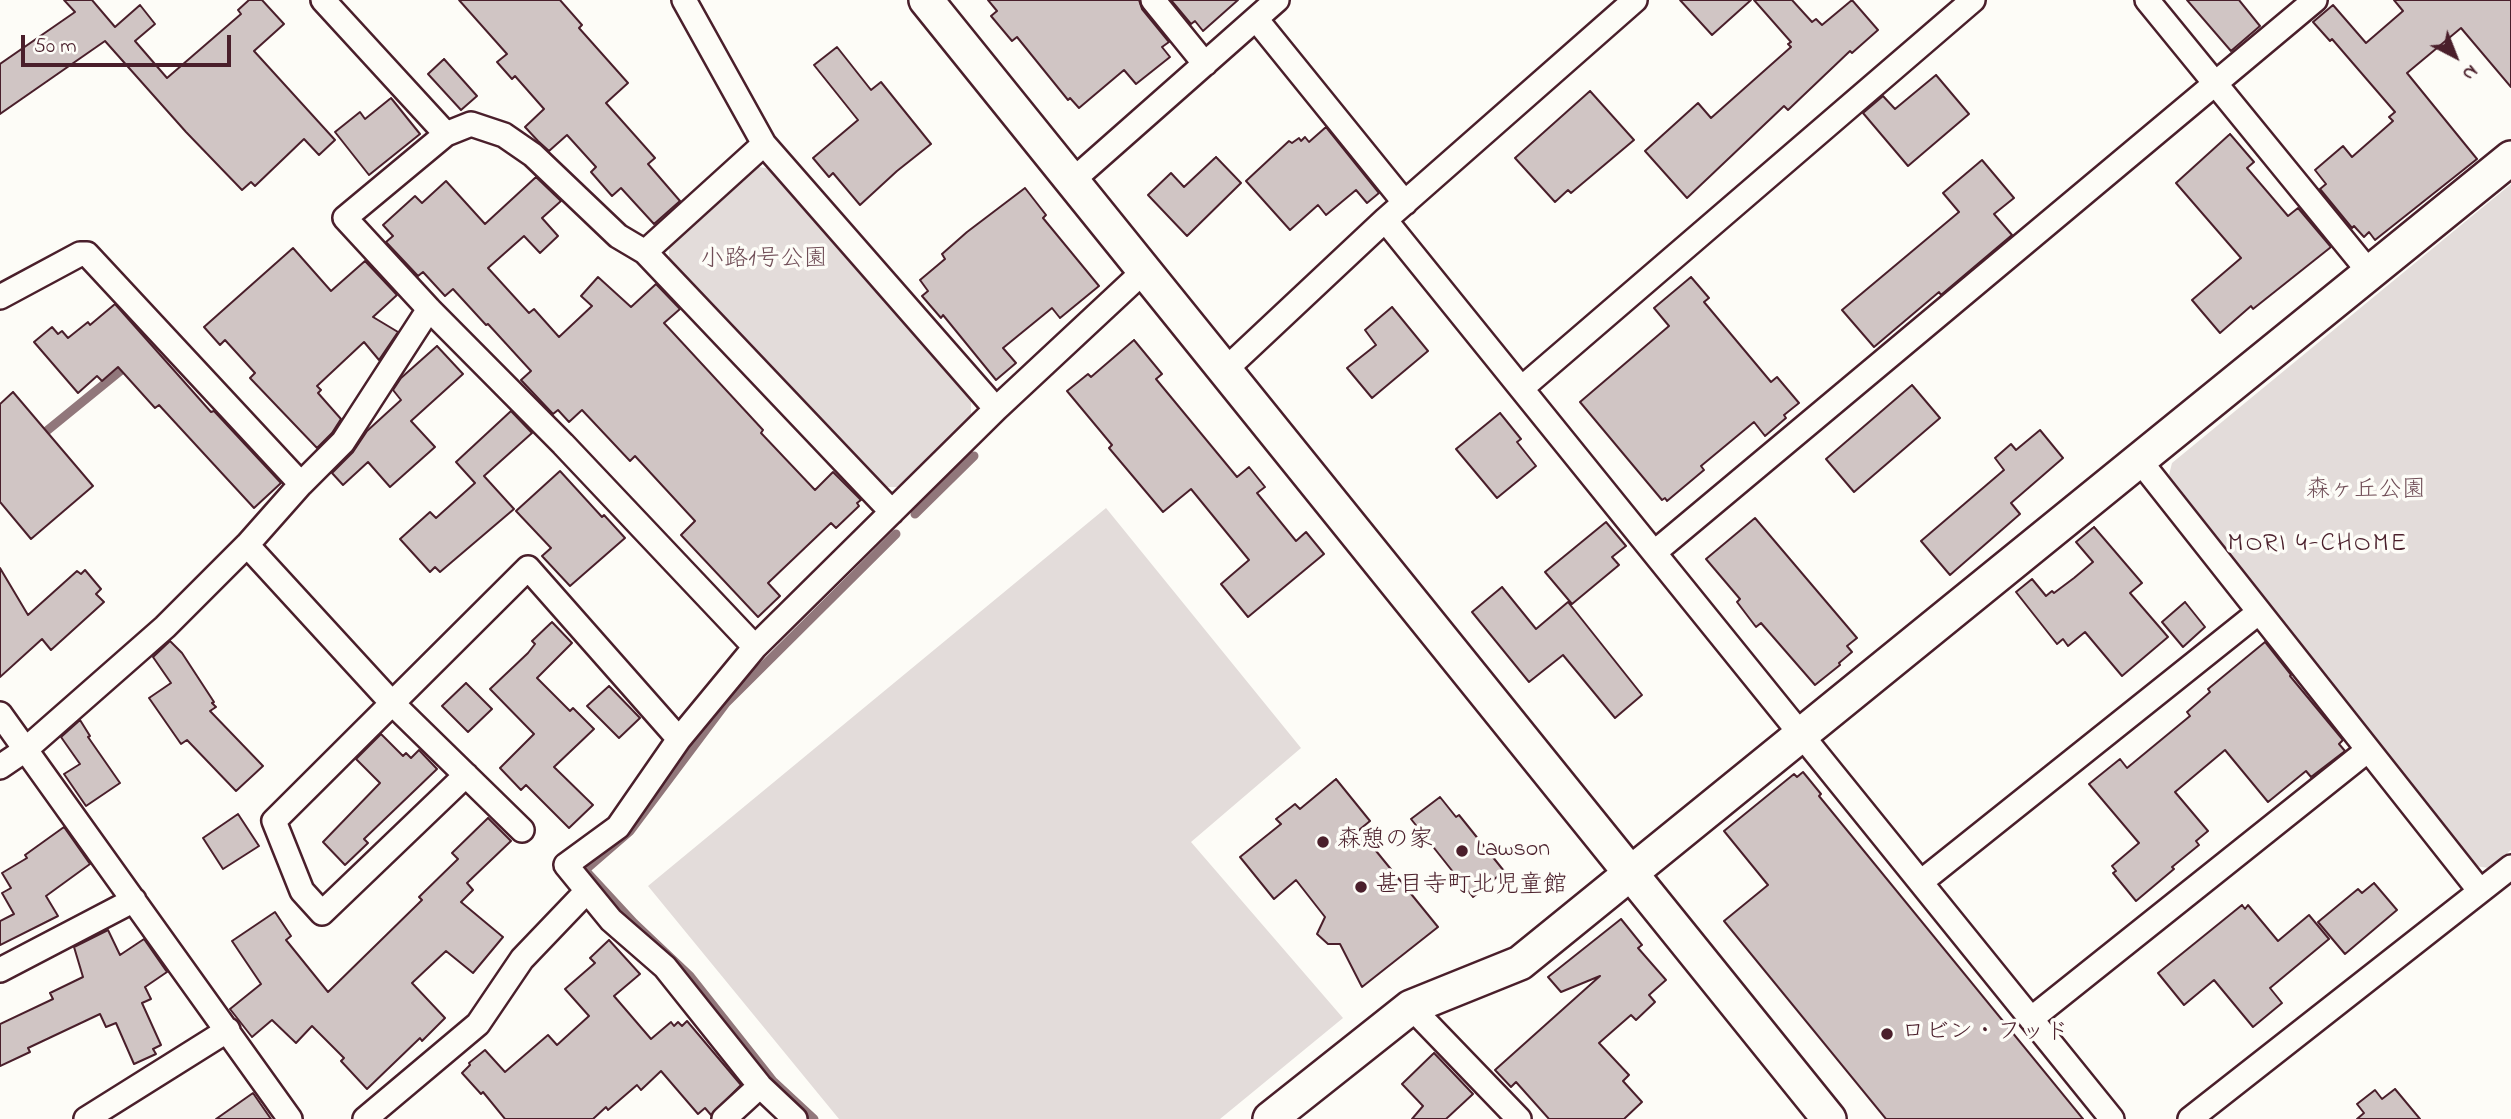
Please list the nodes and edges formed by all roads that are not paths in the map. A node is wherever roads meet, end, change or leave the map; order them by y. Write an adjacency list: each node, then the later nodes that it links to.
1 (684, 0): 14 (street)
2 (926, 0): 16 (street)
3 (1153, 0): 11 (street)
4 (1277, 0): 10 (street)
5 (1635, 0): 17 (street)
6 (1973, 0): 25 (street)
7 (2147, 0): 12 (street)
8 (2315, 0): 12 (street)
9 (334, 4): 13 (street)
10 (1256, 19): 11 (street); 17 (street)
11 (1205, 64): 16 (street)
12 (2215, 83): 21 (street); 31 (street)
13 (446, 134): 19 (street); 23 (street)
14 (764, 144): 19 (street); 26 (street)
15 (2511, 158): 21 (street)
16 (1072, 181): 20 (street)
17 (1405, 203): 18 (street)
18 (1385, 220): 24 (street); 25 (street)
19 (645, 252): 29 (street)
20 (1144, 271): 24 (street); 26 (street)
21 (2370, 273): 27 (street)
22 (0, 297): 28 (street)
23 (429, 309): 28 (street); 33 (street)
24 (1224, 371): 44 (street)
25 (1522, 388): 31 (street)
26 (996, 409): 29 (street)
27 (2140, 461): 32 (street); 36 (street)
28 (301, 484): 30 (street)
29 (892, 512): 33 (street)
30 (247, 545): 34 (street); 38 (street)
31 (1655, 552): 36 (street)
32 (2259, 612): 39 (street); 45 (street)
33 (755, 647): 37 (street)
34 (392, 703): 37 (street); 41 (street); 41 (street)
35 (0, 714): 38 (street)
36 (1802, 733): 44 (street); 45 (street)
37 (679, 739): 46 (street)
38 (25, 750): 40 (street); 48 (street)
39 (2368, 750): 47 (street); 51 (street)
40 (0, 767)
41 (466, 775): 42 (street)
42 (522, 830)
43 (2511, 867): 47 (street)
44 (1629, 873): 50 (street); 61 (street)
45 (1921, 881): 51 (street)
46 (587, 891): 53 (street); 56 (street)
47 (2480, 891): 63 (street)
48 (134, 900): 49 (street); 52 (street)
49 (0, 970)
50 (1411, 1007): 59 (street); 60 (street)
51 (2031, 1019): 62 (street)
52 (228, 1030): 54 (street); 55 (street)
53 (760, 1086): 57 (street); 58 (street)
54 (86, 1119)
55 (290, 1119)
56 (365, 1119)
57 (724, 1119)
58 (794, 1119)
59 (1270, 1119)
60 (1519, 1119)
61 (1829, 1119)
62 (2112, 1119)
63 (2190, 1119)

